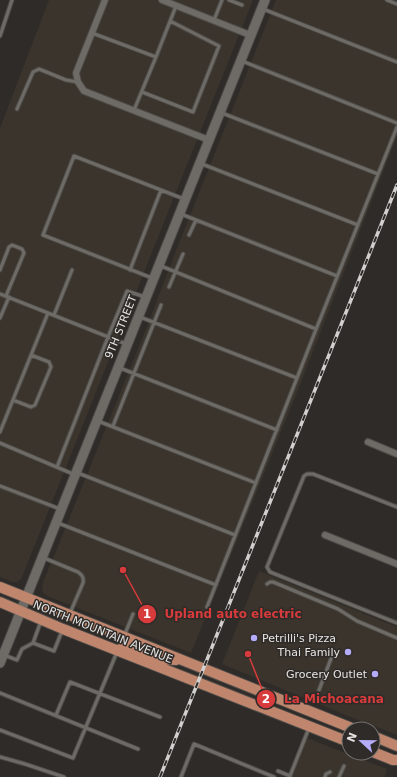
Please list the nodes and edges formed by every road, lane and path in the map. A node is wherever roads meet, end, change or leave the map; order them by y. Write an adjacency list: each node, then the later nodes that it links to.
1 (12, 0): 15 (lane)
2 (105, 0): 13 (street)
3 (162, 0): 10 (street)
4 (222, 0): 11 (lane)
5 (229, 0): 9 (lane)
6 (387, 0): 8 (lane)
7 (263, 4): 14 (street, 9TH STREET); 18 (lane)
8 (397, 4)
9 (242, 5)
10 (176, 6): 11 (street); 12 (lane)
11 (214, 20): 14 (street)
12 (170, 21): 16 (lane); 20 (lane)
13 (92, 33): 16 (lane); 19 (street)
14 (250, 35): 17 (street, 9TH STREET)
15 (0, 36)
16 (156, 56): 20 (lane)
17 (241, 60): 23 (street, 9TH STREET); 24 (lane)
18 (397, 62)
19 (78, 82): 21 (lane); 22 (street)
20 (142, 92): 22 (lane)
21 (17, 109)
22 (134, 111): 26 (street)
23 (220, 112): 26 (street, 9TH STREET); 28 (lane)
24 (397, 123)
25 (397, 127): 28 (lane)
26 (209, 140): 27 (street, 9TH STREET)
27 (200, 163): 30 (street, 9TH STREET); 33 (lane)
28 (378, 174): 33 (lane)
29 (161, 190): 30 (lane); 39 (lane); 39 (lane)
30 (185, 199): 31 (street, 9TH STREET)
31 (180, 213): 32 (lane); 36 (street, 9TH STREET)
32 (196, 220): 34 (lane); 41 (lane)
33 (358, 225): 41 (lane)
34 (189, 235)
35 (183, 254): 40 (lane)
36 (159, 266): 40 (lane); 42 (street, 9TH STREET)
37 (0, 270): 45 (lane)
38 (72, 270): 49 (lane)
39 (130, 270): 42 (lane)
40 (175, 272): 43 (lane); 53 (lane)
41 (337, 276): 53 (lane)
42 (154, 279): 46 (street, 9TH STREET)
43 (169, 287)
44 (0, 294): 45 (lane)
45 (7, 297): 48 (lane); 51 (lane)
46 (146, 297): 50 (street, 9TH STREET); 54 (lane)
47 (161, 305): 52 (lane)
48 (48, 313): 49 (lane); 56 (lane)
49 (54, 315): 54 (lane)
50 (138, 317): 52 (lane); 55 (street, 9TH STREET)
51 (0, 318)
52 (154, 323): 58 (lane); 59 (lane)
53 (316, 329): 59 (lane)
54 (108, 337): 55 (lane); 68 (lane)
55 (127, 344): 57 (street, 9TH STREET)
56 (31, 355): 60 (lane); 60 (lane)
57 (118, 367): 58 (lane); 61 (street, 9TH STREET)
58 (134, 373): 62 (lane); 63 (lane)
59 (297, 378): 63 (lane)
60 (13, 400): 64 (lane)
61 (97, 420): 62 (lane); 69 (street, 9TH STREET)
62 (112, 426): 70 (lane)
63 (276, 430): 70 (lane)
64 (0, 432)
65 (368, 442): 67 (street)
66 (0, 443): 68 (lane)
67 (397, 454)
68 (57, 467): 69 (lane)
69 (76, 474): 73 (street, 9TH STREET); 75 (lane)
70 (256, 483): 75 (lane)
71 (0, 486): 73 (lane)
72 (397, 507): 89 (lane)
73 (61, 510): 74 (street, 9TH STREET)
74 (56, 522): 77 (street, 9TH STREET); 79 (lane)
75 (235, 535): 79 (lane)
76 (325, 536): 78 (street)
77 (42, 558): 82 (street, 9TH STREET); 86 (lane)
78 (397, 564)
79 (216, 584): 84 (lane)
80 (267, 584): 92 (lane)
81 (0, 587): 82 (main road, NORTH MOUNTAIN AVENUE)
82 (26, 597): 85 (street, 9TH STREET); 86 (main road, NORTH MOUNTAIN AVENUE)
83 (0, 602): 85 (main road, NORTH MOUNTAIN AVENUE)
84 (207, 607)
85 (20, 611): 88 (main road, NORTH MOUNTAIN AVENUE); 96 (street, 9TH STREET)
86 (70, 614): 91 (main road, NORTH MOUNTAIN AVENUE)
87 (134, 614): 91 (lane)
88 (42, 620): 90 (main road, NORTH MOUNTAIN AVENUE); 93 (lane)
89 (397, 623)
90 (67, 630): 91 (main road); 93 (lane); 94 (main road, NORTH MOUNTAIN AVENUE)
91 (124, 636): 97 (main road, NORTH MOUNTAIN AVENUE)
92 (397, 638)
93 (33, 643): 96 (lane)
94 (118, 650): 97 (main road); 100 (main road, NORTH MOUNTAIN AVENUE); 101 (lane)
95 (332, 656): 98 (lane)
96 (2, 658)
97 (184, 661): 102 (main road, NORTH MOUNTAIN AVENUE)
98 (318, 690)
99 (0, 692): 103 (lane)
100 (221, 692): 102 (main road); 106 (main road, NORTH MOUNTAIN AVENUE)
101 (100, 693): 103 (lane); 104 (lane); 107 (lane)
102 (310, 711): 105 (main road, NORTH MOUNTAIN AVENUE)
103 (56, 716): 107 (lane)
104 (160, 717)
105 (341, 724)
106 (309, 726): 108 (main road); 110 (main road, NORTH MOUNTAIN AVENUE); 118 (lane)
107 (86, 727): 109 (lane); 113 (lane)
108 (341, 728)
109 (0, 730)
110 (341, 739)
111 (381, 739): 112 (main road)
112 (397, 746)
113 (138, 749)
114 (381, 755): 116 (main road)
115 (0, 757): 120 (lane)
116 (397, 760)
117 (344, 766): 124 (lane)
118 (278, 771)
119 (330, 772): 123 (lane)
120 (64, 777)
121 (181, 777): 122 (lane)
122 (274, 777)
123 (325, 777)
124 (339, 777)

